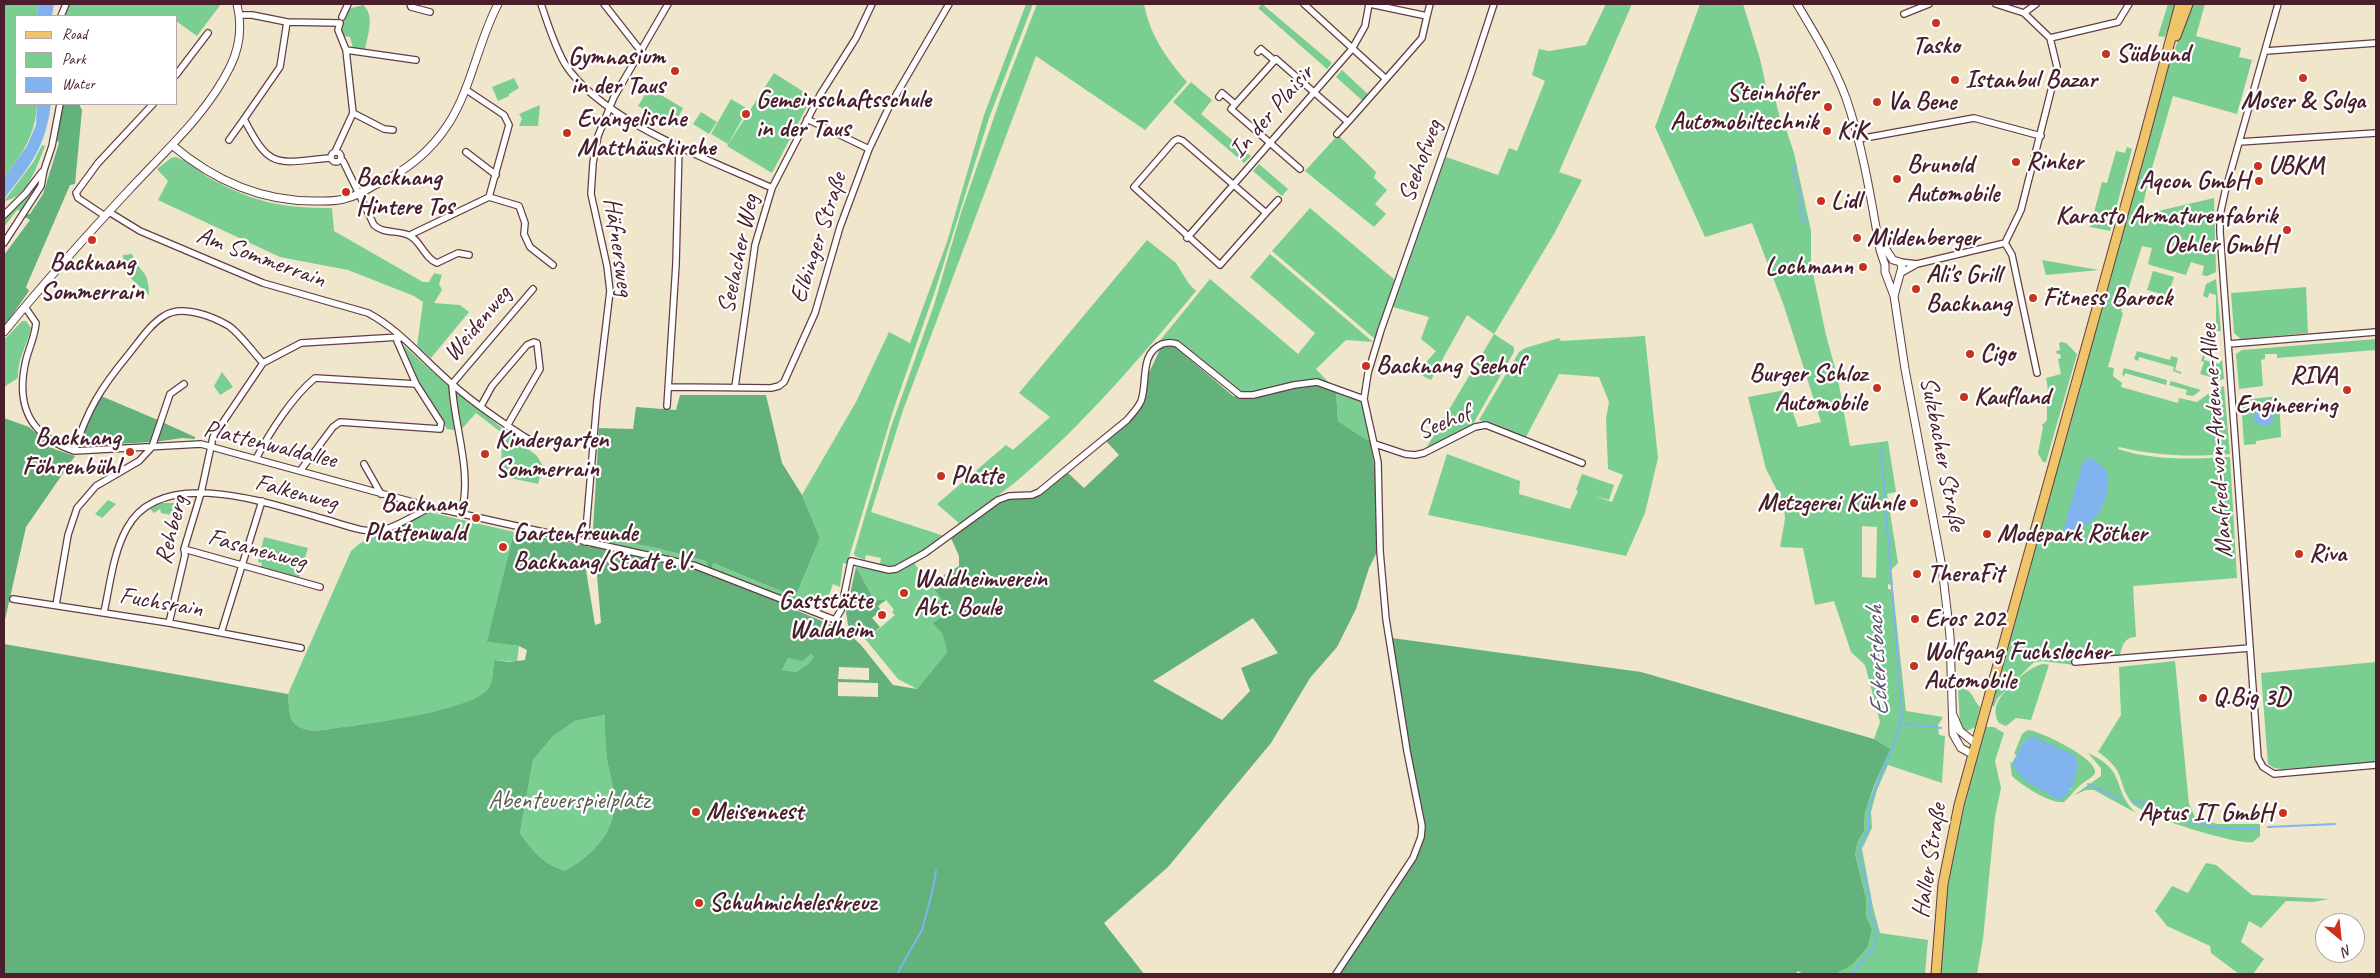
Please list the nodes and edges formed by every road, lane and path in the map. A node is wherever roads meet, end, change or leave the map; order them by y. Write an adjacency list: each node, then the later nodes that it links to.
1 (237, 4): 25 (street)
2 (348, 4): 27 (street)
3 (410, 4): 22 (street)
4 (498, 4): 42 (street)
5 (541, 4): 48 (street)
6 (604, 4): 34 (street)
7 (668, 4): 34 (street, Häfnersweg)
8 (872, 4): 51 (street, Seelacher Weg)
9 (949, 4): 63 (street, Elbinger Straße)
10 (1304, 4): 32 (street)
11 (1369, 4): 26 (street); 32 (street, In der Plaisir)
12 (1430, 4): 26 (street)
13 (1494, 4): 106 (street, Seehofweg)
14 (1797, 4): 57 (street, Sulzbacher Straße)
15 (1929, 4): 23 (street)
16 (1996, 4): 24 (street)
17 (2036, 4): 24 (street)
18 (2129, 4): 30 (street)
19 (2180, 4): 39 (main road)
20 (2188, 4): 39 (main road)
21 (2278, 4): 35 (street, Manfred-von-Ardenne-Allee)
22 (430, 12)
23 (1904, 14)
24 (2024, 14): 30 (street)
25 (239, 15): 28 (street); 61 (street)
26 (1427, 16): 41 (street)
27 (342, 18)
28 (288, 22): 33 (street); 50 (street)
29 (208, 33): 40 (street)
30 (2050, 38): 56 (street)
31 (2376, 43): 35 (street)
32 (1352, 49): 41 (street); 43 (street, In der Plaisir)
33 (346, 50): 37 (street); 49 (street)
34 (640, 50): 48 (street, Häfnersweg)
35 (2266, 51): 60 (street, Manfred-von-Ardenne-Allee)
36 (1258, 52): 38 (street)
37 (416, 60)
38 (1275, 61): 43 (street); 45 (street)
39 (2163, 71): 137 (main road, Haller Straße)
40 (178, 72)
41 (1386, 79): 52 (street)
42 (465, 89): 70 (street); 73 (street)
43 (1314, 92): 52 (street); 59 (street, In der Plaisir)
44 (1219, 97): 45 (street)
45 (1235, 104): 59 (street)
46 (60, 105): 69 (street)
47 (152, 105): 78 (street, Am Sommerrain)
48 (609, 109): 62 (street); 124 (street, Häfnersweg)
49 (353, 113): 53 (street); 64 (street)
50 (244, 119): 58 (street); 66 (street)
51 (807, 119): 63 (street); 72 (street, Seelacher Weg)
52 (1348, 122): 55 (street)
53 (393, 130)
54 (2376, 133): 60 (street)
55 (1337, 134)
56 (2040, 136): 57 (street); 84 (street)
57 (1859, 139): 81 (street, Sulzbacher Straße)
58 (229, 140)
59 (1270, 142): 68 (street); 71 (street, In der Plaisir)
60 (2240, 142): 98 (street, Manfred-von-Ardenne-Allee)
61 (172, 145): 73 (street); 78 (street)
62 (679, 146): 72 (street); 104 (street)
63 (869, 149): 105 (street, Elbinger Straße)
64 (335, 152): 66 (street); 67 (street)
65 (466, 152): 70 (street)
66 (331, 158): 67 (street)
67 (341, 160): 73 (street)
68 (1300, 169)
69 (44, 170): 76 (street); 83 (street)
70 (496, 175): 74 (street)
71 (1233, 185): 77 (street); 82 (street, In der Plaisir); 82 (street)
72 (772, 188): 105 (street, Seelacher Weg)
73 (359, 193): 80 (street)
74 (490, 197): 80 (street); 87 (street)
75 (1278, 200): 77 (street)
76 (7, 208): 79 (street)
77 (1266, 213): 82 (street)
78 (107, 214): 94 (street); 97 (street, Am Sommerrain)
79 (4, 215)
80 (410, 235): 85 (street)
81 (1878, 236): 86 (street, Sulzbacher Straße); 89 (street, Sulzbacher Straße)
82 (1187, 237)
83 (4, 243)
84 (2005, 243): 88 (street); 100 (street)
85 (469, 256)
86 (1896, 261): 88 (street); 89 (street); 90 (street, Sulzbacher Straße)
87 (553, 264)
88 (1917, 264): 90 (street)
89 (1886, 265): 91 (street, Sulzbacher Straße)
90 (1901, 274): 91 (street); 93 (street, Sulzbacher Straße)
91 (1887, 276): 93 (street, Sulzbacher Straße)
92 (533, 289): 103 (street, Weidenweg)
93 (1894, 296): 136 (street, Sulzbacher Straße)
94 (25, 307): 95 (street); 114 (street, Plattenwaldallee)
95 (4, 332)
96 (2376, 332): 98 (street)
97 (400, 337): 99 (street); 102 (street); 103 (street, Am Sommerrain)
98 (2228, 344): 134 (street, Manfred-von-Ardenne-Allee)
99 (263, 363): 113 (street, Rehberg); 114 (street)
100 (2037, 373)
101 (184, 384): 112 (street)
102 (416, 384): 115 (street); 118 (street)
103 (452, 384): 107 (street, Am Sommerrain); 123 (street)
104 (669, 387): 105 (street, Elbinger Straße); 108 (street)
105 (735, 387)
106 (1364, 398): 111 (street); 124 (street, Plattenwaldallee)
107 (481, 406): 109 (street, Am Sommerrain); 109 (street)
108 (667, 406)
109 (507, 426): 110 (street, Am Sommerrain)
110 (536, 444)
111 (1375, 444): 116 (street, Seehof); 140 (street)
112 (152, 447): 113 (street, Plattenwaldallee); 114 (street, Plattenwaldallee); 129 (street)
113 (211, 447): 115 (street, Plattenwaldallee); 119 (street, Rehberg)
114 (74, 451)
115 (256, 459): 118 (street, Plattenwaldallee)
116 (1582, 463)
117 (364, 464): 120 (street)
118 (300, 471): 120 (street, Plattenwaldallee)
119 (200, 493): 121 (street, Falkenweg); 125 (street, Rehberg); 130 (street, Falkenweg)
120 (381, 494): 122 (street, Plattenwaldallee)
121 (262, 501): 122 (street, Falkenweg); 126 (street)
122 (431, 507): 123 (street, Plattenwaldallee)
123 (461, 514): 124 (street, Plattenwaldallee)
124 (585, 542)
125 (184, 549): 126 (street, Fasanenweg); 131 (street, Rehberg)
126 (242, 565): 127 (street, Fasanenweg); 132 (street)
127 (320, 587)
128 (13, 599): 129 (street, Fuchsrain)
129 (56, 605): 130 (street, Fuchsrain)
130 (104, 612): 131 (street, Fuchsrain)
131 (169, 623): 132 (street, Fuchsrain)
132 (221, 633): 133 (street, Fuchsrain)
133 (302, 648)
134 (2250, 648): 135 (street); 139 (street, Manfred-von-Ardenne-Allee)
135 (2075, 662)
136 (1952, 710): 137 (street); 138 (street, Sulzbacher Straße)
137 (1975, 743): 138 (main road, Haller Straße)
138 (1972, 754): 141 (main road, Haller Straße)
139 (2376, 765)
140 (1336, 974)
141 (1936, 974)

